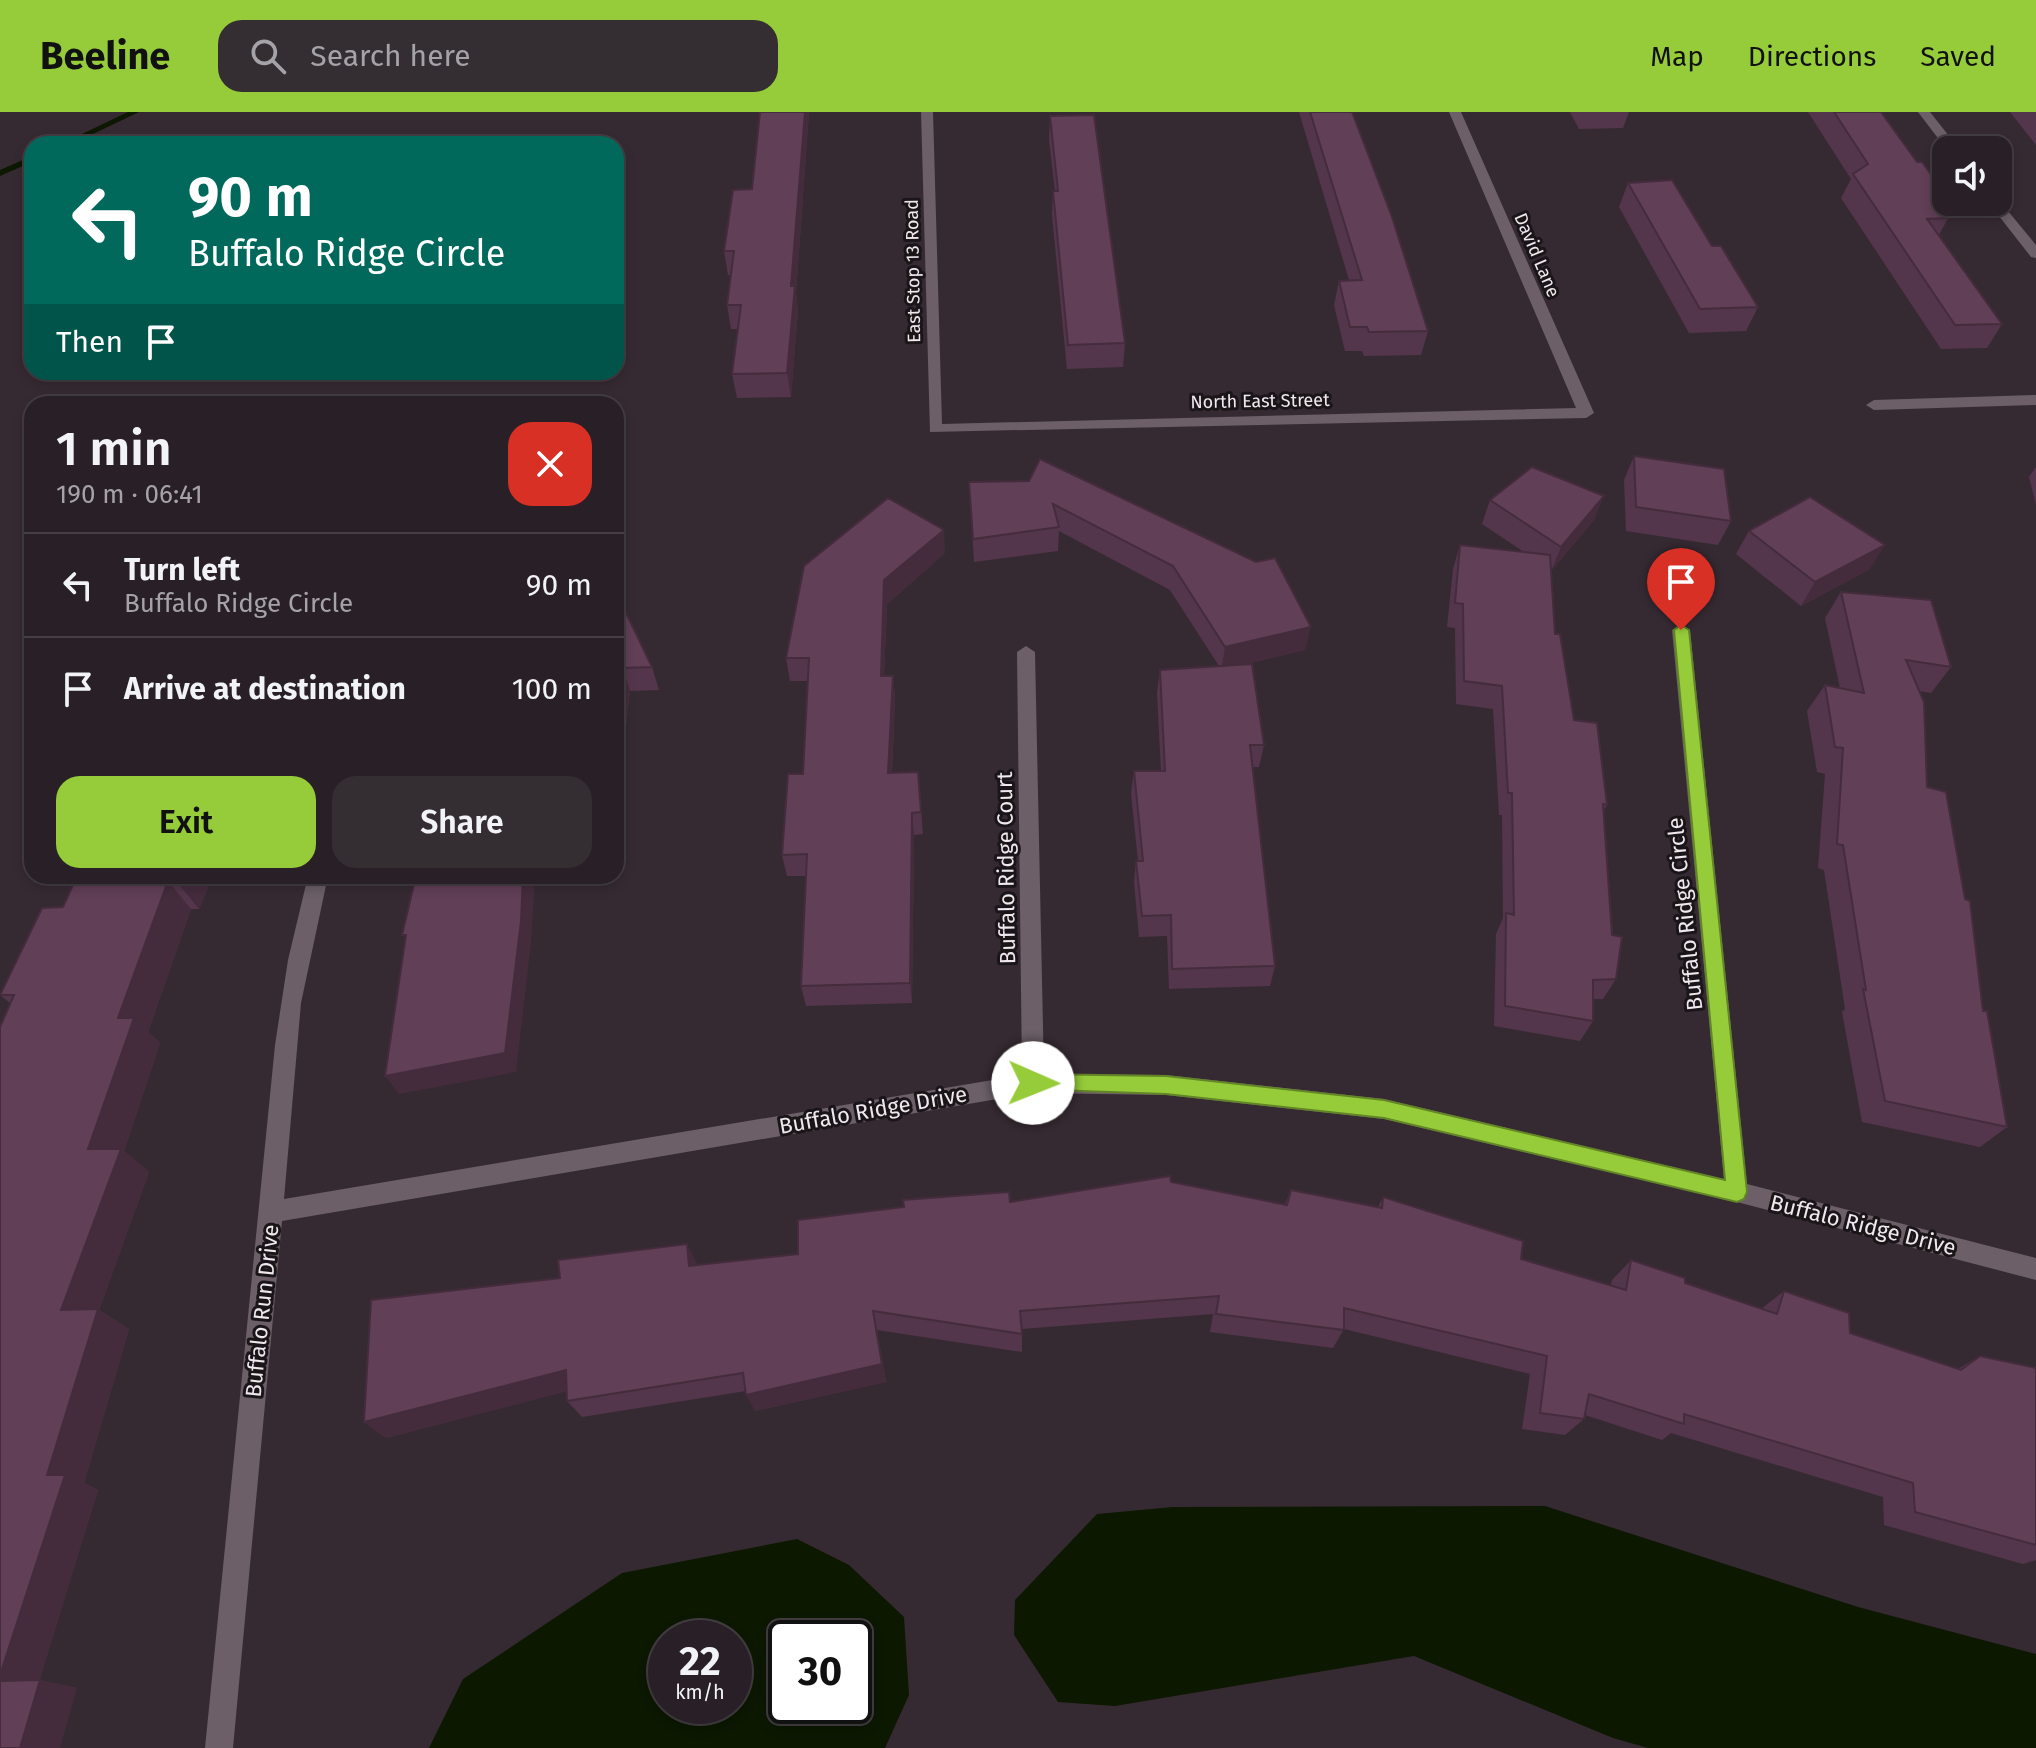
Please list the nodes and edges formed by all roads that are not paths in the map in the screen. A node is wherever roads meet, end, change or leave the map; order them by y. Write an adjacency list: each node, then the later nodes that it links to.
1 (927, 112): 10 (street, East Stop 13 Road)
2 (1455, 112): 9 (street, David Lane)
3 (1924, 112): 4 (street)
4 (1943, 136)
5 (2006, 216): 6 (street)
6 (2036, 254)
7 (2036, 400): 8 (street)
8 (1874, 405)
9 (1586, 413): 10 (street, North East Street)
10 (935, 429)
11 (1681, 630): 15 (street, Buffalo Ridge Circle)
12 (1026, 652): 14 (street, Buffalo Ridge Court)
13 (316, 884): 16 (street, Buffalo Run Drive)
14 (1033, 1083): 15 (street, Buffalo Ridge Drive); 16 (street, Buffalo Ridge Drive)
15 (1737, 1192): 17 (street, Buffalo Ridge Drive)
16 (272, 1212): 18 (street, Buffalo Run Drive)
17 (2036, 1269)
18 (219, 1748)

